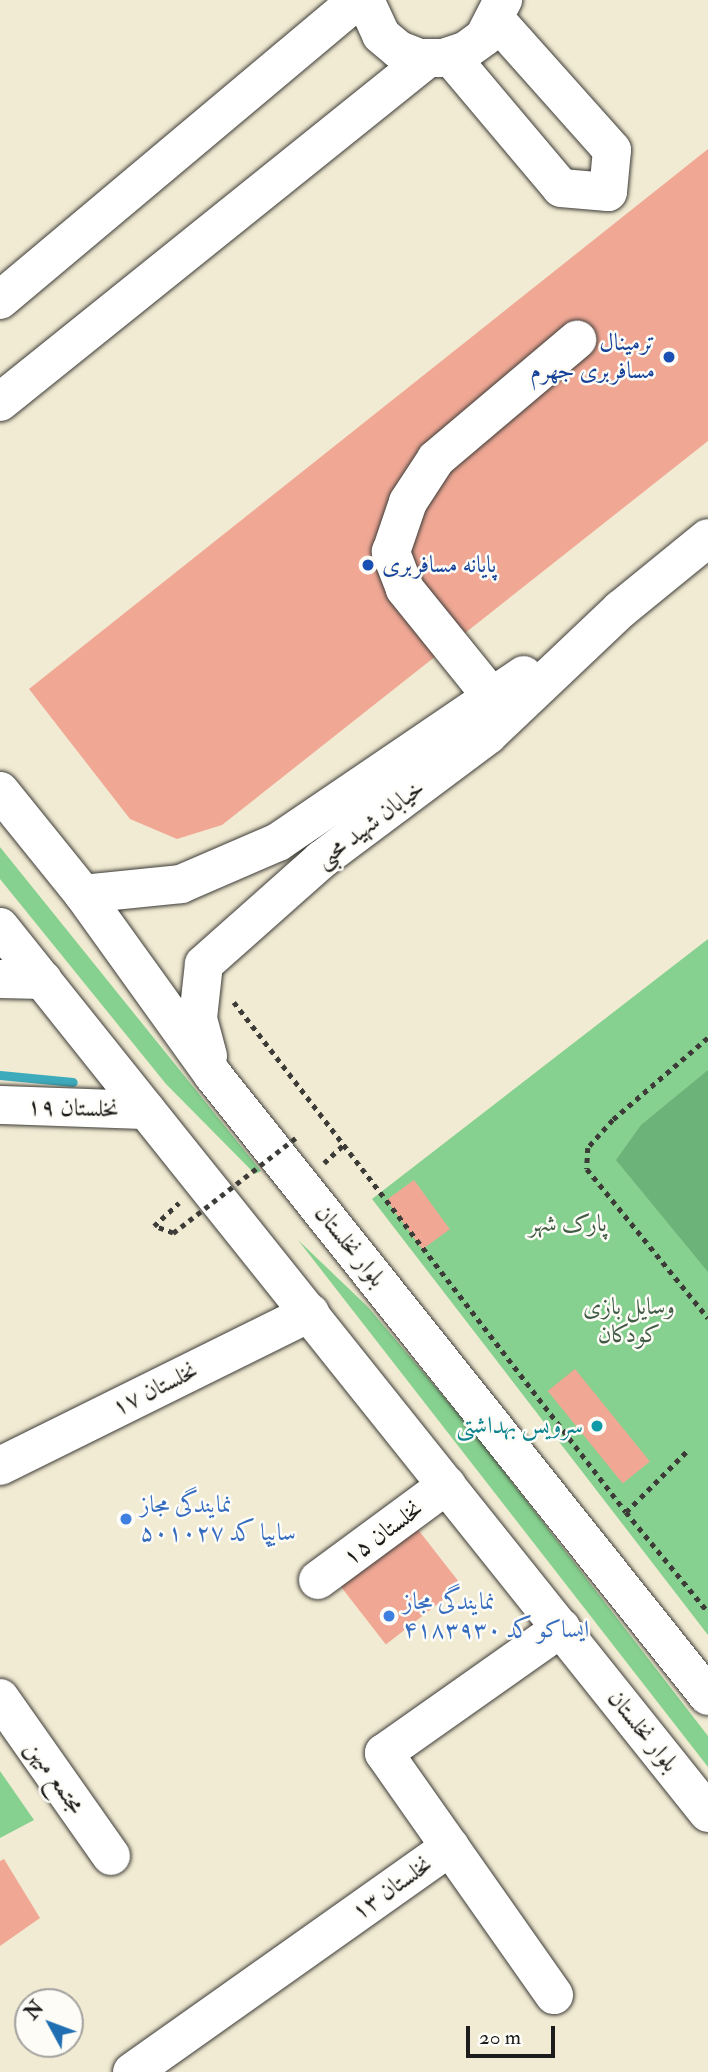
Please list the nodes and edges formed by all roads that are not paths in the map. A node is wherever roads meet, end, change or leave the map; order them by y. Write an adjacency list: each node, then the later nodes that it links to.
1 (358, 0): 5 (main road)
2 (365, 0): 4 (main road)
3 (499, 10): 4 (main road); 4 (main road)
4 (439, 57): 7 (main road)
5 (0, 300)
6 (577, 340): 10 (main road)
7 (0, 402)
8 (708, 538): 9 (main road, خیابان شهید محبی)
9 (621, 609): 10 (main road, خیابان شهید محبی); 16 (main road, خیابان شهید محبی)
10 (492, 697): 12 (main road, خیابان شهید محبی)
11 (0, 791): 12 (main road, بلوار نخلستان)
12 (83, 894): 16 (main road, بلوار نخلستان)
13 (0, 928): 15 (main road, بلوار نخلستان)
14 (0, 979): 15 (main road)
15 (43, 979): 18 (main road, بلوار نخلستان)
16 (214, 1074): 24 (main road, بلوار نخلستان)
17 (0, 1105): 18 (main road, نخلستان ۱۹)
18 (146, 1111): 19 (main road, بلوار نخلستان)
19 (310, 1313): 20 (main road, نخلستان ۱۷); 21 (main road, بلوار نخلستان)
20 (0, 1466)
21 (447, 1485): 22 (main road, نخلستان ۱۵); 23 (main road, بلوار نخلستان)
22 (318, 1580)
23 (561, 1628): 26 (main road, بلوار نخلستان); 27 (main road, نخلستان ۱۳)
24 (708, 1696)
25 (0, 1698): 28 (main road, مجتمع میهن)
26 (708, 1813)
27 (450, 1847): 29 (main road); 30 (main road, نخلستان ۱۳)
28 (111, 1856)
29 (554, 1995)
30 (132, 2072)

